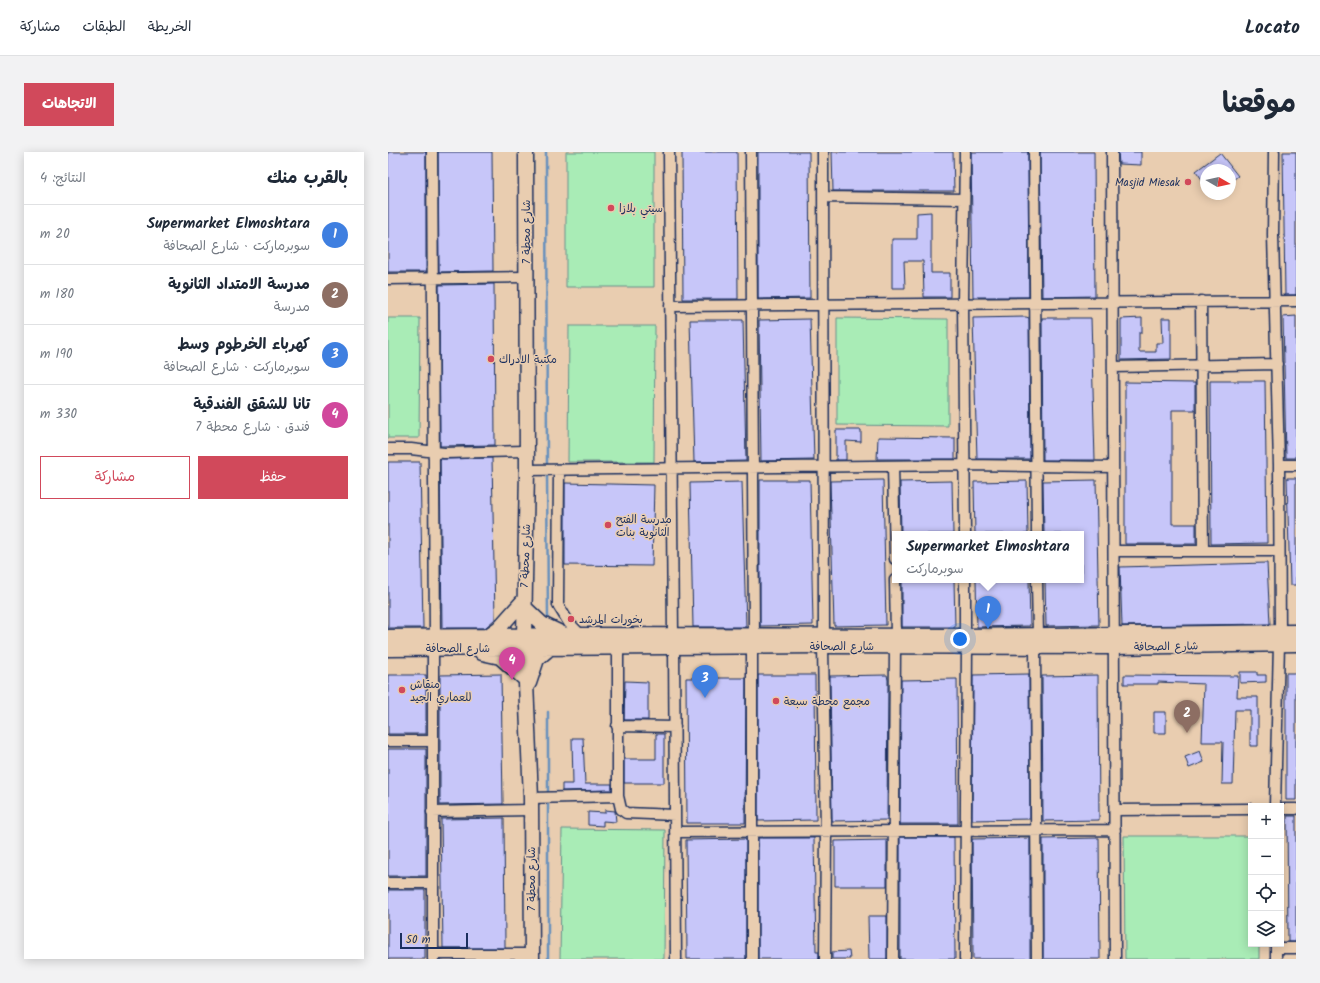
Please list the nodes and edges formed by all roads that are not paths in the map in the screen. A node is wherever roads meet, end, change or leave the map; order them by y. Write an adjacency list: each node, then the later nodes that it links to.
1 (432, 152): 14 (street)
2 (526, 152): 12 (main road, شارع محطة 7)
3 (669, 152): 23 (street)
4 (751, 152): 21 (street)
5 (823, 152): 10 (street)
6 (965, 152): 11 (street)
7 (1034, 152): 20 (street)
8 (1112, 152): 16 (street)
9 (1274, 152): 18 (street)
10 (824, 197): 11 (street); 22 (street)
11 (964, 199): 19 (street)
12 (525, 277): 14 (street); 28 (main road, شارع محطة 7)
13 (388, 279): 14 (street)
14 (432, 279): 29 (street)
15 (1296, 300): 18 (street)
16 (1112, 301): 17 (street); 20 (street); 26 (street)
17 (1201, 301): 18 (street); 25 (street)
18 (1274, 301): 24 (street)
19 (963, 302): 20 (street); 22 (street); 31 (street)
20 (1037, 302): 34 (street)
21 (752, 304): 22 (street); 23 (street); 35 (street)
22 (824, 305): 36 (street)
23 (670, 306): 38 (street)
24 (1276, 364): 25 (street); 32 (street)
25 (1203, 366): 26 (street); 45 (street)
26 (1114, 367): 37 (street)
27 (388, 449): 29 (street)
28 (526, 451): 29 (street); 39 (main road, شارع محطة 7)
29 (433, 452): 65 (street)
30 (1296, 464): 32 (street)
31 (964, 465): 33 (street); 34 (street); 42 (street)
32 (1280, 465): 46 (street)
33 (893, 466): 36 (street); 41 (street)
34 (1036, 466): 37 (street); 43 (street)
35 (753, 467): 36 (street); 38 (street); 64 (street)
36 (824, 467): 60 (street)
37 (1113, 467): 44 (street)
38 (671, 468): 40 (street); 59 (street)
39 (526, 470): 40 (street); 50 (main road, شارع محطة 7)
40 (559, 470): 53 (street)
41 (894, 531)
42 (964, 531)
43 (1037, 531)
44 (1114, 551): 45 (street); 58 (street)
45 (1203, 551): 46 (street)
46 (1279, 551): 56 (street)
47 (895, 583): 61 (street)
48 (965, 583): 62 (street)
49 (1037, 583): 57 (street)
50 (524, 604): 52 (main road); 54 (main road); 63 (main road, شارع محطة 7)
51 (1296, 632): 56 (main road, شارع الصحافة)
52 (565, 635): 53 (main road, شارع الصحافة); 63 (main road, شارع الصحافة)
53 (581, 635): 59 (main road, شارع الصحافة); 68 (street)
54 (486, 637): 63 (main road, شارع الصحافة); 65 (main road, شارع الصحافة)
55 (388, 638): 65 (main road, شارع الصحافة)
56 (1279, 638): 58 (main road, شارع الصحافة); 66 (main road, شارع الصحافة); 79 (street)
57 (1036, 640): 58 (main road, شارع الصحافة); 62 (main road, شارع الصحافة); 88 (street)
58 (1114, 640): 84 (street)
59 (674, 641): 64 (main road, شارع الصحافة); 69 (main road, شارع الصحافة); 75 (street)
60 (823, 641): 61 (main road, شارع الصحافة); 64 (main road, شارع الصحافة); 90 (street)
61 (896, 641): 62 (main road, شارع الصحافة); 91 (street)
62 (966, 641): 87 (street)
63 (524, 642): 67 (main road, شارع الصحافة); 71 (main road, شارع الصحافة); 72 (main road, شارع محطة 7)
64 (753, 642): 93 (street)
65 (434, 643): 70 (main road, شارع الصحافة); 71 (main road, شارع الصحافة); 77 (street)
66 (1296, 644)
67 (551, 646): 68 (main road, شارع الصحافة); 73 (main road)
68 (592, 646): 69 (main road, شارع الصحافة)
69 (618, 646): 74 (street)
70 (388, 649)
71 (450, 649): 72 (main road)
72 (525, 679): 73 (main road, شارع محطة 7)
73 (526, 697): 80 (main road, شارع محطة 7)
74 (617, 726): 75 (street); 78 (street)
75 (675, 727): 86 (street)
76 (388, 741): 77 (street)
77 (432, 741): 85 (street)
78 (618, 796): 80 (street); 86 (street)
79 (1275, 803)
80 (531, 804): 85 (street); 100 (main road, شارع محطة 7)
81 (1248, 809): 84 (street)
82 (1284, 809): 83 (street)
83 (1296, 809)
84 (1115, 810): 89 (street)
85 (432, 812): 95 (street)
86 (675, 815): 92 (street)
87 (964, 830): 88 (street); 91 (street); 105 (street)
88 (1036, 830): 89 (street); 106 (street)
89 (1115, 830): 107 (street)
90 (826, 831): 91 (street); 93 (street); 103 (street)
91 (893, 831): 104 (street)
92 (676, 832): 93 (street); 101 (street)
93 (751, 832): 102 (street)
94 (388, 883): 95 (street)
95 (433, 883): 99 (street)
96 (1276, 947): 108 (street)
97 (1284, 947): 98 (street)
98 (1296, 948)
99 (433, 956): 100 (street)
100 (532, 956)
101 (676, 959)
102 (752, 959)
103 (825, 959)
104 (893, 959)
105 (965, 959)
106 (1037, 959)
107 (1115, 959)
108 (1276, 959)

